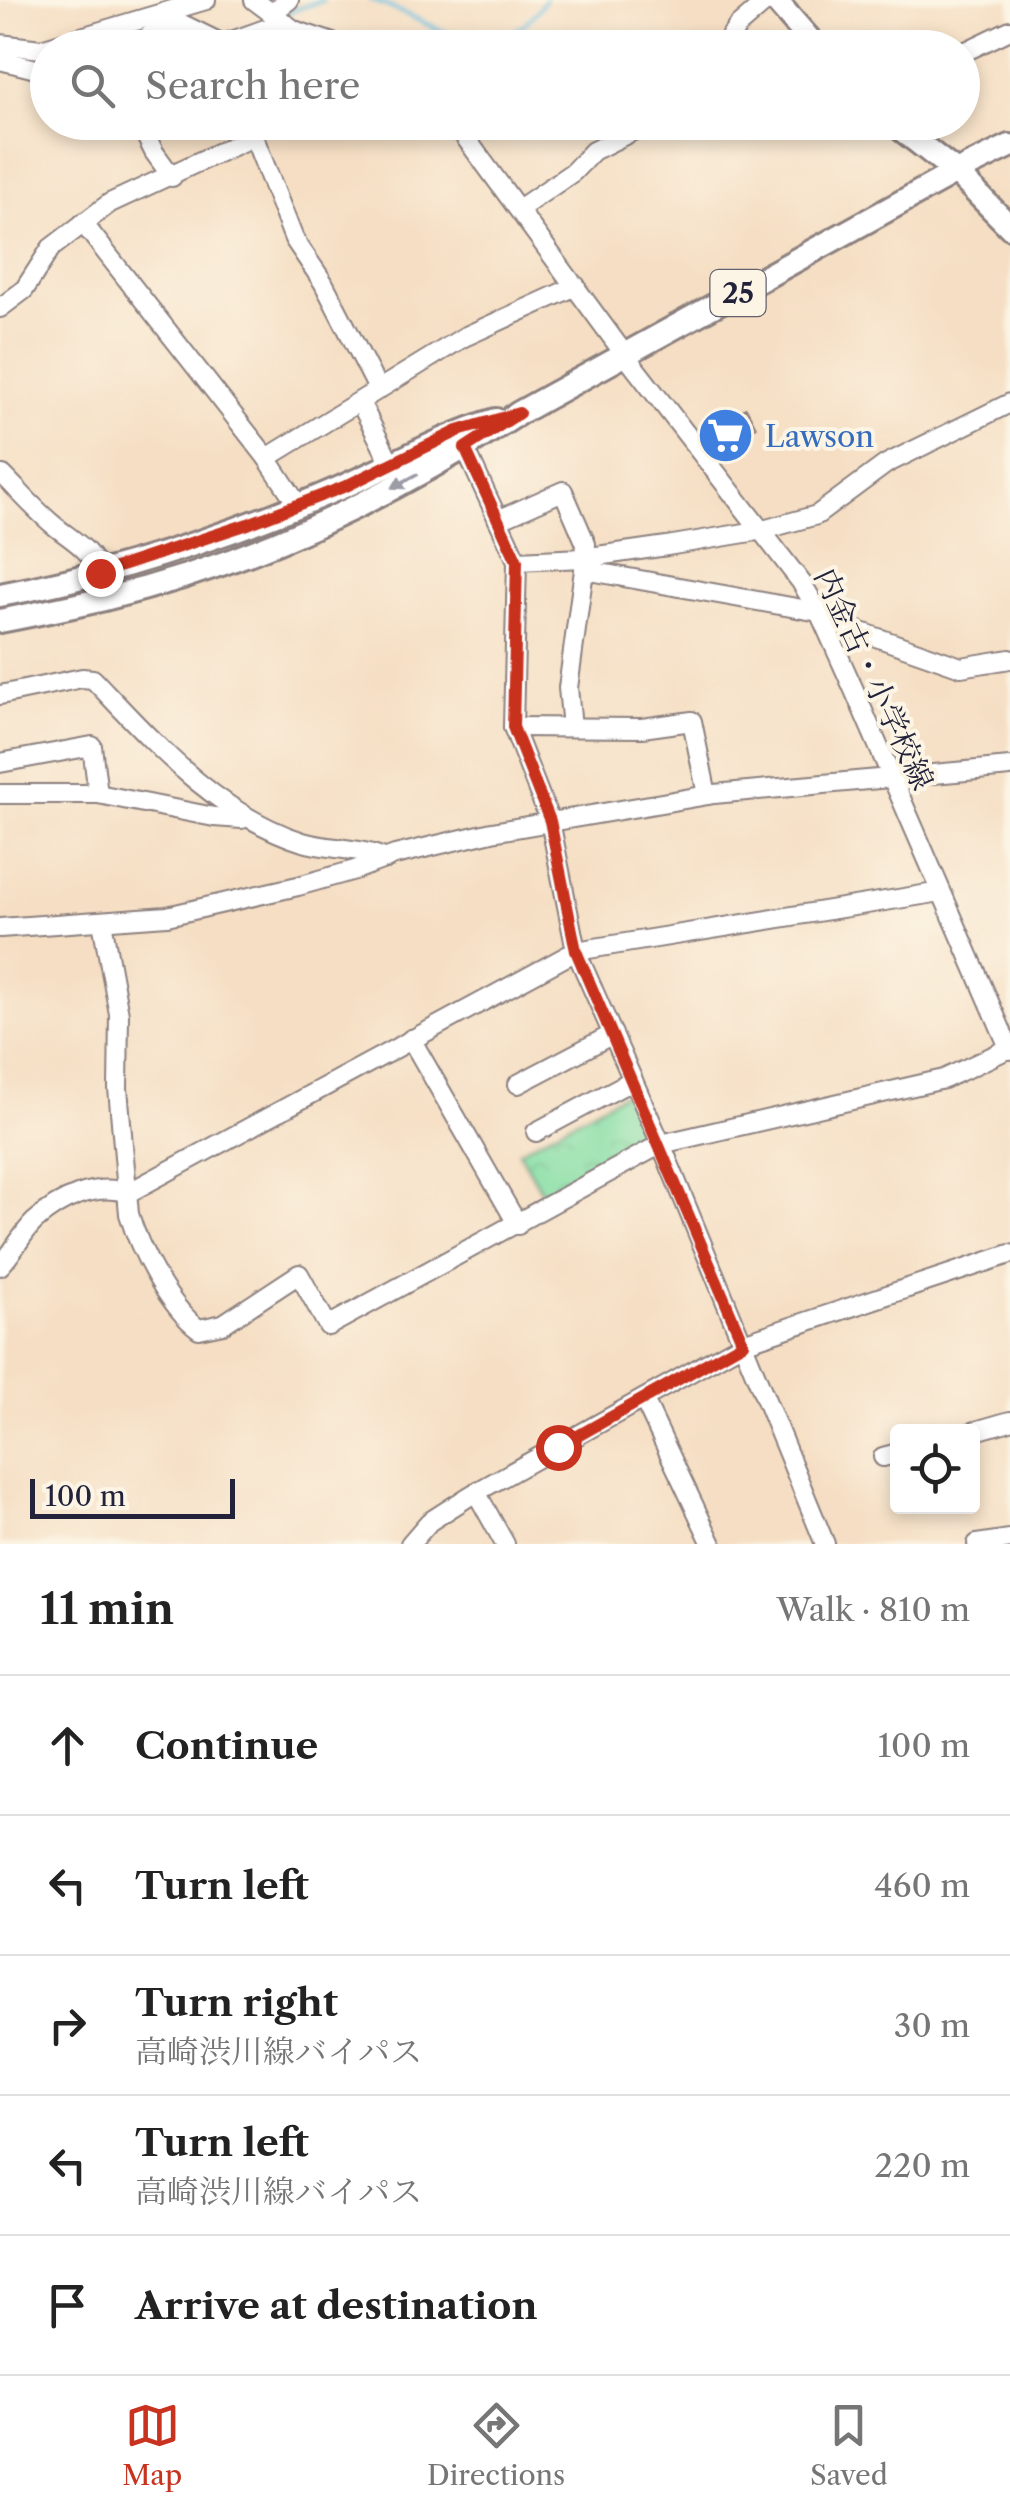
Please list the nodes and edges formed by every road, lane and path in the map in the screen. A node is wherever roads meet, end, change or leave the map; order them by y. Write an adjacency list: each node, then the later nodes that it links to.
1 (206, 0): 7 (street)
2 (254, 0): 6 (street)
3 (289, 0): 6 (street)
4 (768, 0): 12 (street)
5 (775, 0): 13 (main road)
6 (277, 18): 10 (street); 11 (street)
7 (105, 30)
8 (157, 30): 9 (street)
9 (193, 30)
10 (254, 30)
11 (297, 30)
12 (735, 30)
13 (801, 30)
14 (1010, 30): 16 (street)
15 (0, 44): 17 (street)
16 (980, 44)
17 (30, 50)
18 (0, 60): 19 (street)
19 (30, 68)
20 (148, 140): 28 (street)
21 (233, 140): 28 (street)
22 (254, 140): 35 (street)
23 (468, 140): 29 (street, 内金古・小学校線)
24 (616, 140): 29 (street)
25 (915, 140): 27 (main road)
26 (1010, 146): 27 (main road, 25)
27 (956, 172): 31 (main road); 34 (main road, 25)
28 (172, 177): 30 (street)
29 (520, 209): 32 (street, 内金古・小学校線)
30 (82, 224): 33 (street); 40 (street)
31 (1010, 227)
32 (576, 286): 34 (street, 内金古・小学校線); 35 (street)
33 (0, 308)
34 (625, 356): 38 (main road, 25); 45 (street, 内金古・小学校線)
35 (378, 389): 36 (street)
36 (360, 402): 40 (street); 41 (street)
37 (1010, 403): 45 (street)
38 (519, 413): 39 (main road, 25); 41 (main road, 25)
39 (465, 448): 44 (street); 51 (main road, 25, one-way to 51)
40 (267, 458): 43 (street)
41 (390, 464): 43 (main road, 25)
42 (0, 476): 48 (street)
43 (298, 505): 48 (main road, 25)
44 (498, 520): 46 (street); 47 (street)
45 (764, 530): 47 (street); 50 (street, 内金古・小学校線)
46 (517, 561): 47 (street); 54 (street)
47 (584, 564): 50 (street); 55 (street)
48 (100, 573): 49 (main road, 25)
49 (0, 595)
50 (820, 615): 52 (street); 58 (street, 内金古・小学校線)
51 (0, 621)
52 (1010, 658)
53 (0, 695): 62 (street)
54 (513, 727): 55 (street); 63 (street)
55 (572, 727): 61 (street)
56 (0, 763): 60 (street)
57 (1010, 767): 58 (street)
58 (891, 777): 61 (street); 65 (street, 内金古・小学校線)
59 (1, 790): 60 (street)
60 (98, 794): 62 (street)
61 (707, 795): 63 (street)
62 (248, 819): 64 (street)
63 (550, 821): 64 (street); 68 (street)
64 (386, 859): 66 (street)
65 (941, 892): 68 (street); 71 (street, 内金古・小学校線)
66 (102, 922): 67 (street); 76 (street)
67 (0, 928)
68 (576, 951): 69 (street); 70 (street)
69 (613, 1034): 72 (street); 73 (street)
70 (411, 1038): 76 (street); 77 (street)
71 (1010, 1049): 75 (street)
72 (633, 1080): 74 (street); 75 (street)
73 (518, 1084)
74 (536, 1132)
75 (661, 1144): 77 (street); 80 (street)
76 (128, 1192): 77 (street); 79 (street)
77 (518, 1225)
78 (1010, 1254): 80 (street)
79 (0, 1266)
80 (743, 1343): 81 (street); 89 (street)
81 (644, 1400): 84 (street); 88 (street)
82 (1010, 1422): 83 (street)
83 (980, 1430)
84 (476, 1492): 86 (street); 87 (street)
85 (1001, 1541): 90 (street)
86 (410, 1544)
87 (505, 1544)
88 (712, 1544)
89 (825, 1544)
90 (976, 1544)

